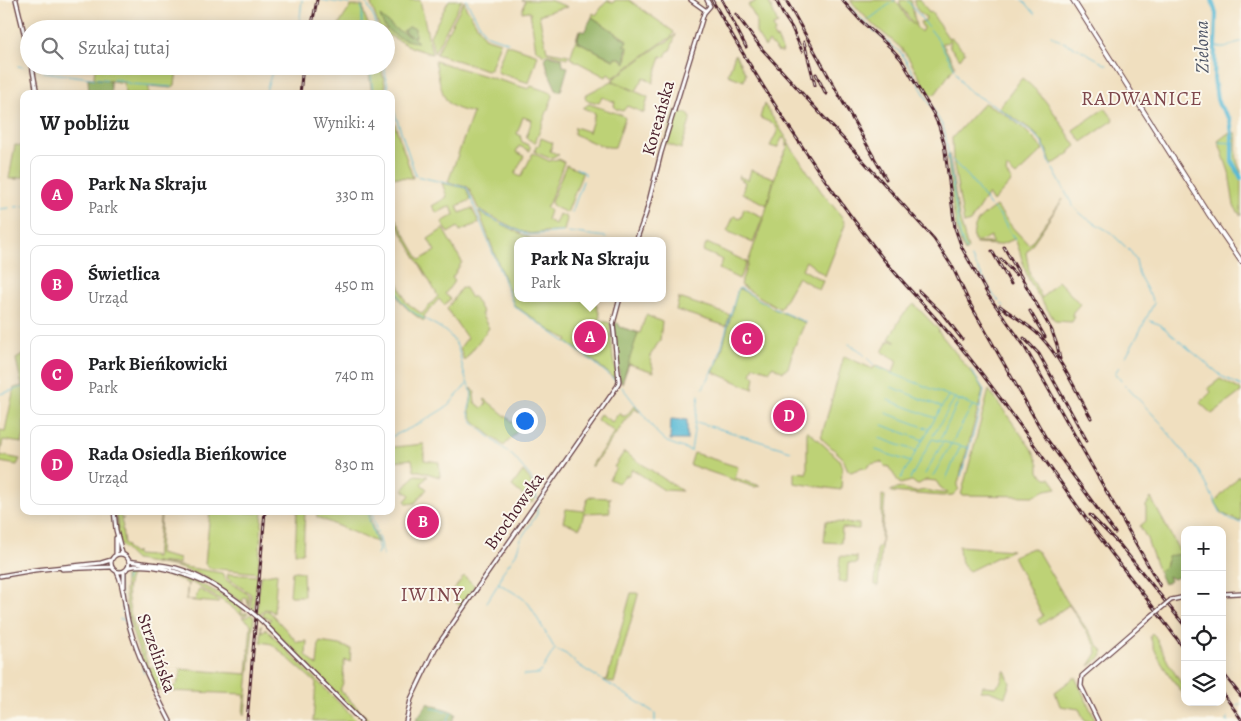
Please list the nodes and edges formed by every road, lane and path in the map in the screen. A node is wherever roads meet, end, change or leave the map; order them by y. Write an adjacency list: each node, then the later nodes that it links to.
1 (16, 0): 6 (street)
2 (690, 0): 5 (street)
3 (707, 0): 5 (street, Koreańska)
4 (1073, 0): 10 (main road)
5 (706, 10): 9 (street, Koreańska)
6 (21, 20)
7 (34, 75): 8 (street)
8 (36, 90)
9 (637, 237)
10 (1241, 261)
11 (619, 302): 31 (street, Brochowska)
12 (114, 515): 13 (street)
13 (116, 530): 14 (street); 15 (street)
14 (122, 553): 15 (street); 17 (street)
15 (116, 554): 16 (street)
16 (111, 560): 18 (street); 20 (street)
17 (129, 561): 19 (street); 25 (street)
18 (112, 567): 20 (street); 22 (street)
19 (128, 567): 21 (street); 25 (street)
20 (45, 569): 23 (street)
21 (124, 571): 22 (street); 24 (street, Strzelińska)
22 (117, 572): 24 (street, Strzelińska)
23 (0, 576)
24 (124, 592): 29 (street, Strzelińska)
25 (222, 592): 30 (street, bridge)
26 (1241, 592): 27 (street)
27 (1226, 594)
28 (1181, 597): 32 (street, bridge)
29 (170, 721)
30 (361, 721)
31 (406, 721)
32 (1098, 721)

